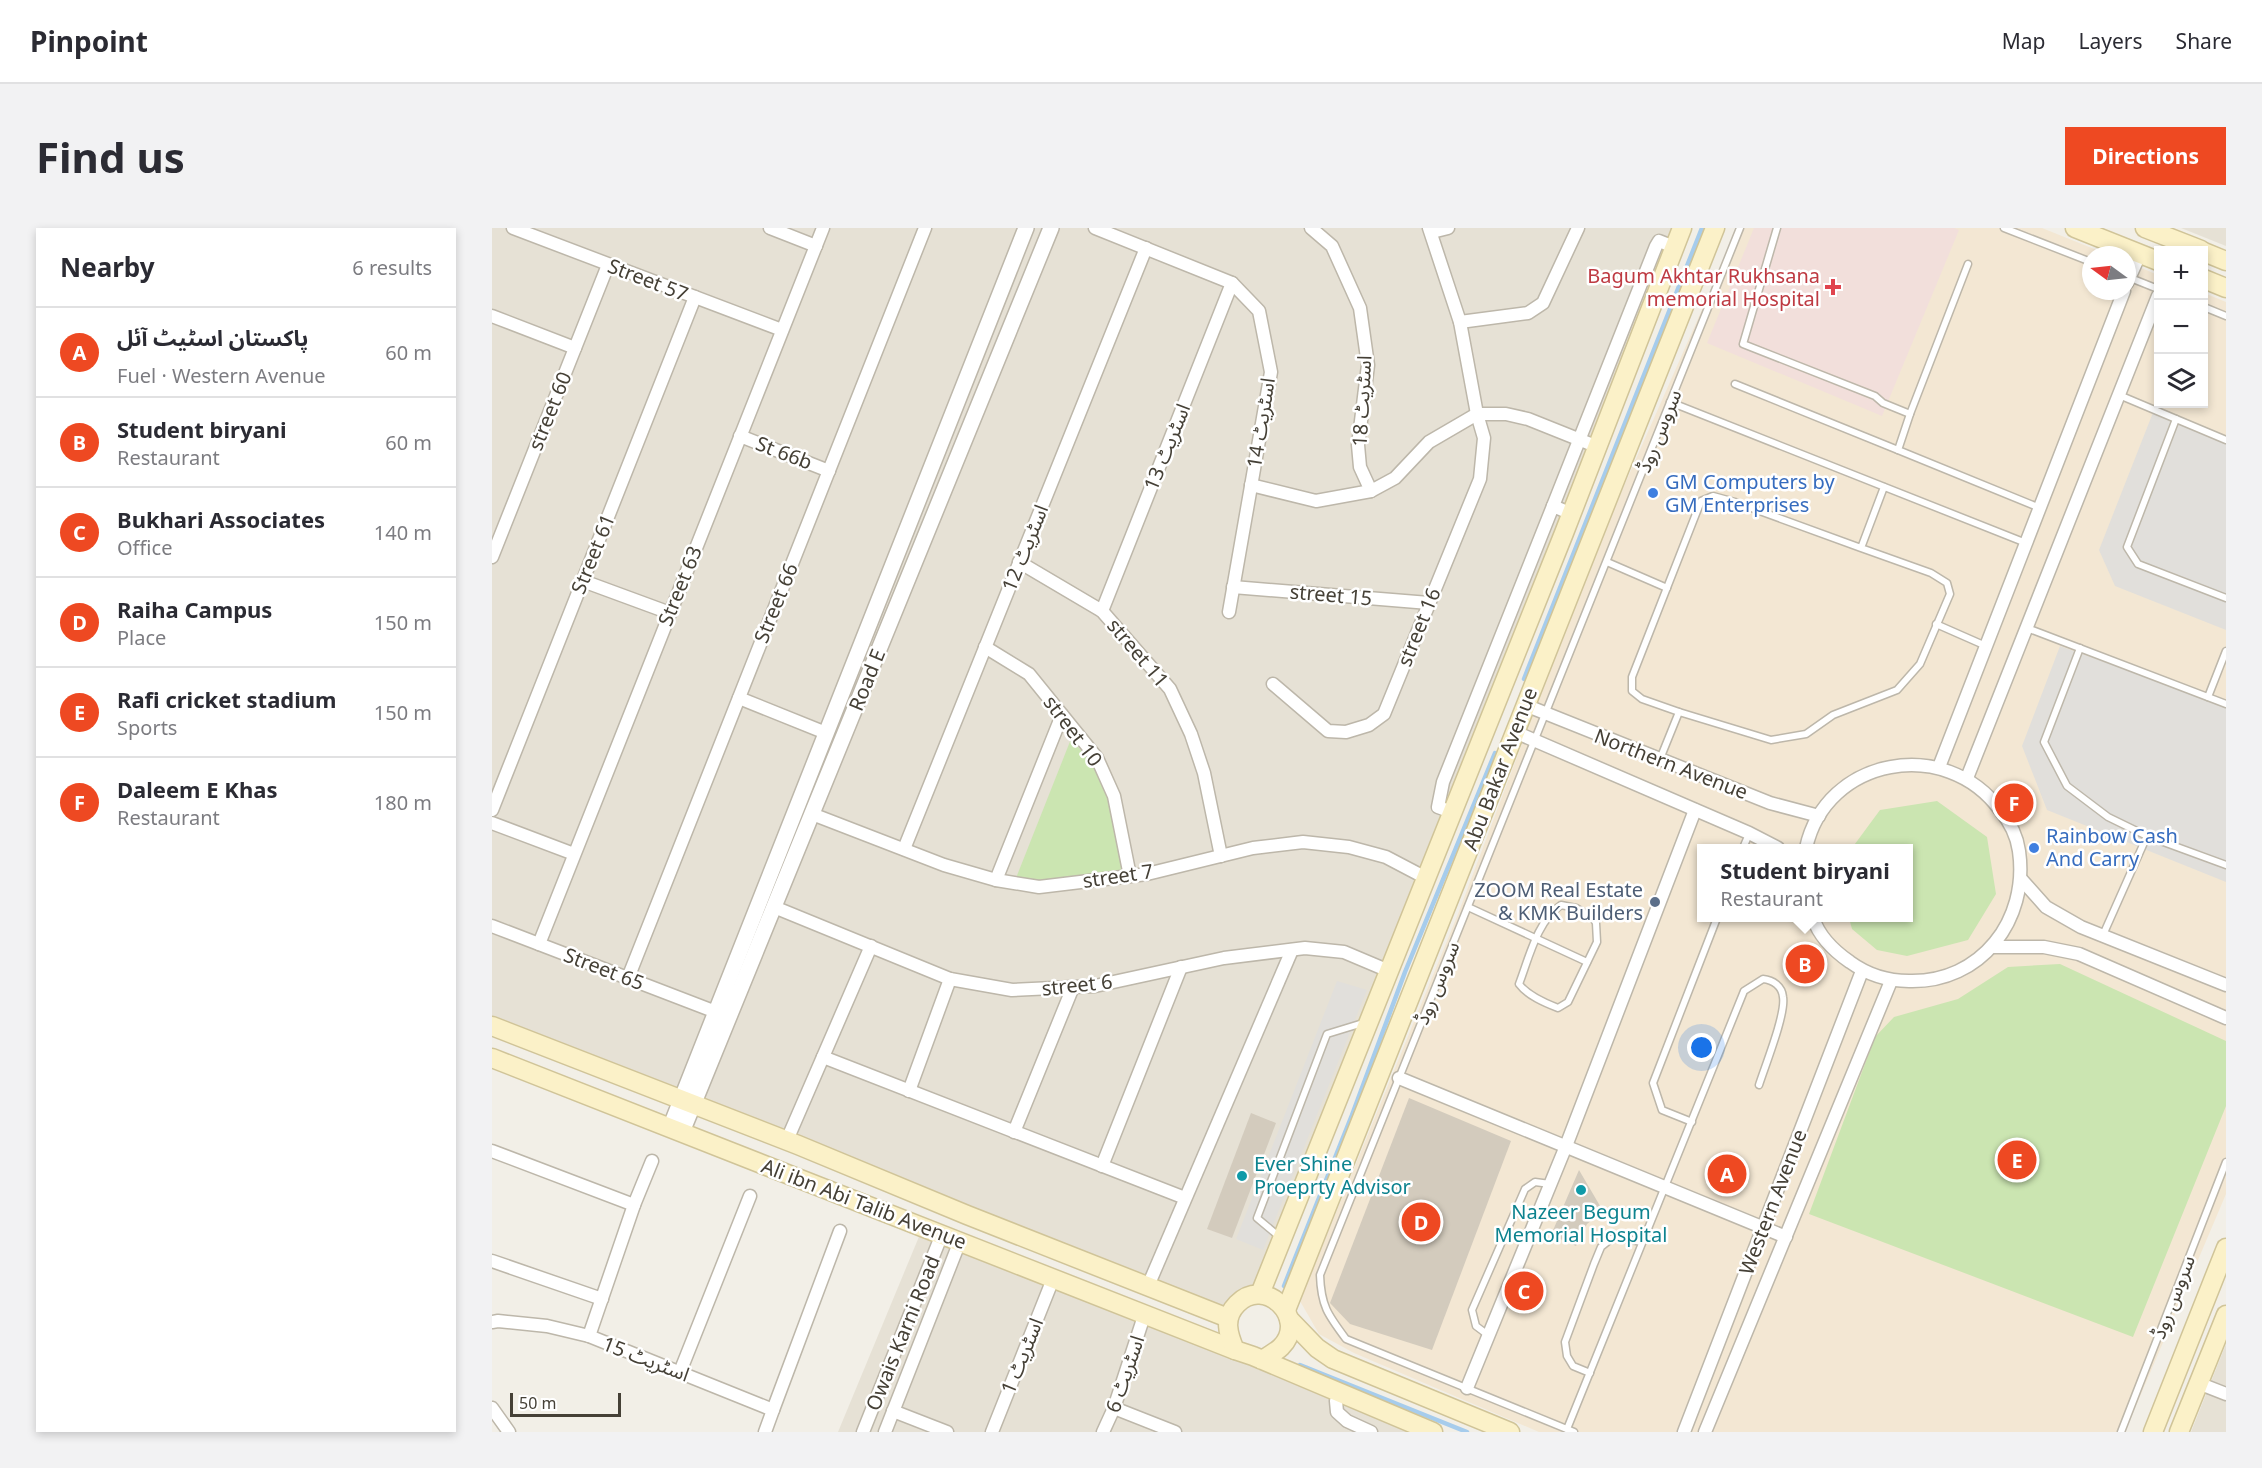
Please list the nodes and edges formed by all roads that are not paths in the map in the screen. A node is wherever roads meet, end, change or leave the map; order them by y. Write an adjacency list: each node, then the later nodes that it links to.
1 (513, 228): 30 (street, Street 57)
2 (770, 228): 19 (street)
3 (823, 228): 19 (street, Street 63)
4 (925, 228): 56 (street, Street 66)
5 (1026, 228): 91 (street, Road E)
6 (1052, 228): 99 (street, Road E)
7 (1095, 228): 22 (street, اسٹریٹ 14)
8 (1311, 228): 59 (street, اسٹریٹ 18)
9 (1448, 228): 18 (street)
10 (1578, 228): 42 (street)
11 (1682, 228): 21 (main road, Abu Bakar Avenue)
12 (1715, 228): 86 (main road, Abu Bakar Avenue)
13 (1740, 228): 47 (lane, سروس روڈ)
14 (1777, 228): 49 (lane)
15 (2004, 228): 25 (lane)
16 (2075, 228): 23 (main road)
17 (2145, 228): 20 (main road)
18 (1431, 230): 42 (street, street 16)
19 (816, 246): 43 (street, Street 63)
20 (2190, 246)
21 (1674, 247): 52 (street); 54 (main road, Abu Bakar Avenue)
22 (1146, 248): 33 (street, اسٹریٹ 14); 66 (street, اسٹریٹ 12)
23 (2140, 254): 26 (main road); 28 (street)
24 (2208, 254): 27 (main road)
25 (2082, 258)
26 (2154, 259)
27 (2226, 261)
28 (2136, 262)
29 (1968, 264): 49 (lane)
30 (608, 265): 36 (street, Street 57); 44 (street, street 60)
31 (2208, 281): 35 (main road)
32 (2136, 282): 34 (lane)
33 (1232, 283): 57 (street, اسٹریٹ 14); 73 (street, اسٹریٹ 13)
34 (2154, 288)
35 (2226, 288)
36 (695, 297): 43 (street, Street 57); 68 (street, Street 61)
37 (2121, 300): 61 (street)
38 (2156, 300): 46 (street)
39 (2208, 309): 41 (lane)
40 (492, 316): 44 (street)
41 (2226, 316)
42 (1460, 322): 48 (street, street 16)
43 (782, 330): 51 (street, Street 63)
44 (575, 348): 65 (street, street 60)
45 (1735, 384): 55 (lane)
46 (2119, 395): 50 (lane); 77 (street)
47 (1670, 402): 58 (lane); 67 (lane, سروس روڈ)
48 (1477, 414): 52 (street); 59 (street); 72 (street, street 16)
49 (1910, 414): 55 (lane)
50 (2176, 419): 53 (lane); 71 (lane)
51 (740, 436): 56 (street, St 66b); 75 (street, Street 63)
52 (1579, 439): 54 (street); 60 (street)
53 (2226, 440)
54 (1598, 447): 62 (main road, Abu Bakar Avenue)
55 (1898, 450): 61 (lane)
56 (829, 471): 83 (street, Street 66)
57 (1251, 485): 59 (street); 69 (street, اسٹریٹ 14)
58 (1884, 487): 63 (lane); 64 (lane)
59 (1371, 491)
60 (1553, 506): 62 (street); 98 (street)
61 (2040, 508): 63 (street)
62 (1572, 514): 98 (main road, Abu Bakar Avenue)
63 (2026, 543): 78 (street)
64 (1861, 548): 70 (lane); 76 (lane)
65 (492, 557)
66 (1019, 562): 73 (street, street 11); 79 (street, اسٹریٹ 12)
67 (1607, 562): 70 (lane); 89 (lane, سروس روڈ)
68 (583, 581): 75 (street); 96 (street, Street 61)
69 (1233, 587): 72 (street, street 15); 74 (street, اسٹریٹ 14)
70 (1667, 588): 87 (lane)
71 (2226, 598)
72 (1428, 603): 82 (street, street 16)
73 (1102, 611): 109 (street, street 11)
74 (1229, 612)
75 (670, 613): 108 (street, Street 63)
76 (1936, 624): 78 (lane); 87 (lane)
77 (2027, 627): 80 (lane); 95 (street)
78 (1986, 646): 94 (street)
79 (985, 647): 88 (street, street 10); 107 (street, اسٹریٹ 12)
80 (2080, 648): 84 (lane); 103 (lane)
81 (2226, 651): 84 (lane)
82 (1273, 684)
83 (739, 698): 91 (street); 130 (street, Street 66)
84 (2208, 698): 85 (lane)
85 (2226, 704)
86 (1525, 705): 89 (street, Northern Avenue); 90 (main road, Abu Bakar Avenue)
87 (1678, 712): 93 (lane)
88 (1062, 715): 111 (street, street 10); 114 (street)
89 (1546, 715): 92 (lane, سروس روڈ); 93 (street, Northern Avenue)
90 (1515, 732): 92 (street, Northern Avenue); 172 (main road, Abu Bakar Avenue)
91 (826, 733): 135 (street, Road E)
92 (1535, 742): 97 (street, Northern Avenue); 115 (lane, سروس روڈ)
93 (1660, 759): 100 (street, Northern Avenue)
94 (1939, 767): 95 (street); 100 (street)
95 (1967, 778): 113 (street)
96 (492, 810)
97 (1695, 810): 102 (street, Northern Avenue); 149 (street)
98 (1452, 812): 112 (main road, Abu Bakar Avenue)
99 (812, 814): 107 (street, street 7); 116 (street, Road E)
100 (1819, 816): 106 (street)
101 (492, 823): 108 (street)
102 (1749, 833): 104 (lane); 105 (street, Northern Avenue)
103 (2147, 836): 110 (lane); 120 (lane)
104 (1745, 844)
105 (1769, 844)
106 (1807, 844)
107 (904, 849): 114 (street, street 7)
108 (574, 854): 122 (street, Street 63)
109 (1221, 856): 111 (street, street 7); 112 (street, street 7)
110 (2226, 865)
111 (1130, 876): 114 (street, street 7)
112 (1426, 878): 128 (main road, Abu Bakar Avenue)
113 (2021, 879): 120 (street); 124 (street)
114 (996, 880)
115 (1468, 907): 121 (lane); 141 (lane, سروس روڈ)
116 (774, 908): 123 (street, street 6); 144 (street, Road E)
117 (1715, 922): 145 (lane)
118 (1814, 922): 129 (street)
119 (492, 926): 122 (street, Street 65)
120 (2103, 936): 133 (street)
121 (1537, 938): 126 (lane); 126 (lane); 126 (lane)
122 (538, 944): 130 (street, Street 65)
123 (870, 946): 131 (street, street 6); 139 (street)
124 (1992, 947): 132 (street); 136 (street)
125 (1292, 950): 127 (street, street 6); 128 (street, street 6); 157 (street)
126 (1587, 962)
127 (1181, 968): 134 (street, street 6); 153 (street)
128 (1389, 971): 137 (main road, Abu Bakar Avenue)
129 (1862, 971): 132 (street); 159 (street, Western Avenue)
130 (628, 978): 135 (street, Street 65)
131 (950, 979): 134 (street, street 6); 143 (street)
132 (1891, 981): 162 (street, Western Avenue)
133 (2226, 985)
134 (1073, 987): 147 (street)
135 (716, 1012): 144 (street, Road E)
136 (2226, 1018)
137 (1368, 1021): 163 (main road, Abu Bakar Avenue); 163 (lane)
138 (492, 1026): 144 (main road, Ali ibn Abi Talib Avenue)
139 (823, 1057): 143 (street); 148 (street)
140 (492, 1058): 146 (main road, Ali ibn Abi Talib Avenue)
141 (1399, 1078): 149 (street); 184 (lane, سروس روڈ)
142 (1759, 1085): 145 (lane)
143 (909, 1091): 147 (street)
144 (687, 1103): 146 (street, Road E); 148 (main road, Ali ibn Abi Talib Avenue)
145 (1692, 1122): 155 (lane)
146 (676, 1130): 161 (main road, Ali ibn Abi Talib Avenue)
147 (1014, 1132): 153 (street)
148 (787, 1140): 169 (main road, Ali ibn Abi Talib Avenue)
149 (1566, 1146): 154 (street); 155 (street)
150 (492, 1151): 158 (street)
151 (652, 1161): 158 (street)
152 (2226, 1162): 205 (lane, سروس روڈ)
153 (1102, 1166): 157 (street)
154 (1551, 1184): 177 (street); 177 (lane)
155 (1665, 1186): 159 (street); 165 (lane)
156 (750, 1196): 181 (street)
157 (1185, 1198): 169 (street)
158 (634, 1205): 171 (street)
159 (1763, 1227): 162 (street); 203 (street, Western Avenue)
160 (840, 1232): 189 (street)
161 (942, 1234): 164 (main road, Ali ibn Abi Talib Avenue); 194 (street, Owais Karni Road)
162 (1786, 1237): 204 (street, Western Avenue)
163 (1282, 1238): 170 (main road, Abu Bakar Avenue)
164 (960, 1241): 168 (main road, Ali ibn Abi Talib Avenue); 190 (street, Owais Karni Road)
165 (1642, 1242): 182 (lane); 182 (lane)
166 (2226, 1248): 206 (main road)
167 (492, 1260): 171 (street)
168 (1053, 1279): 174 (main road, Ali ibn Abi Talib Avenue); 197 (street, اسٹریٹ 1)
169 (1148, 1286): 176 (main road, Ali ibn Abi Talib Avenue)
170 (1260, 1294): 172 (main road); 176 (main road)
171 (602, 1299): 178 (street)
172 (1288, 1315): 180 (main road); 202 (main road)
173 (2226, 1315): 183 (main road)
174 (1144, 1316): 179 (main road, Ali ibn Abi Talib Avenue); 188 (street, اسٹریٹ 6)
175 (494, 1318): 178 (street, اسٹریٹ 15)
176 (1228, 1318): 179 (main road)
177 (1489, 1335): 184 (street)
178 (589, 1336): 181 (street, اسٹریٹ 15)
179 (1235, 1350): 180 (main road)
180 (1262, 1360): 185 (main road)
181 (680, 1372): 189 (street, اسٹریٹ 15)
182 (1590, 1374): 191 (lane)
183 (2198, 1383): 186 (street); 207 (main road)
184 (1467, 1388): 191 (lane, سروس روڈ)
185 (1339, 1393): 200 (street); 201 (main road)
186 (2226, 1394)
187 (492, 1408): 192 (street)
188 (1114, 1408): 198 (street, اسٹریٹ 6); 199 (street)
189 (773, 1410): 193 (street)
190 (893, 1411): 195 (street, Owais Karni Road); 196 (street)
191 (1571, 1431)
192 (509, 1432)
193 (765, 1432)
194 (863, 1432)
195 (885, 1432)
196 (947, 1432)
197 (992, 1432)
198 (1103, 1432)
199 (1175, 1432)
200 (1371, 1432)
201 (1432, 1432)
202 (1510, 1432)
203 (1684, 1432)
204 (1705, 1432)
205 (2121, 1432)
206 (2153, 1432)
207 (2179, 1432)

